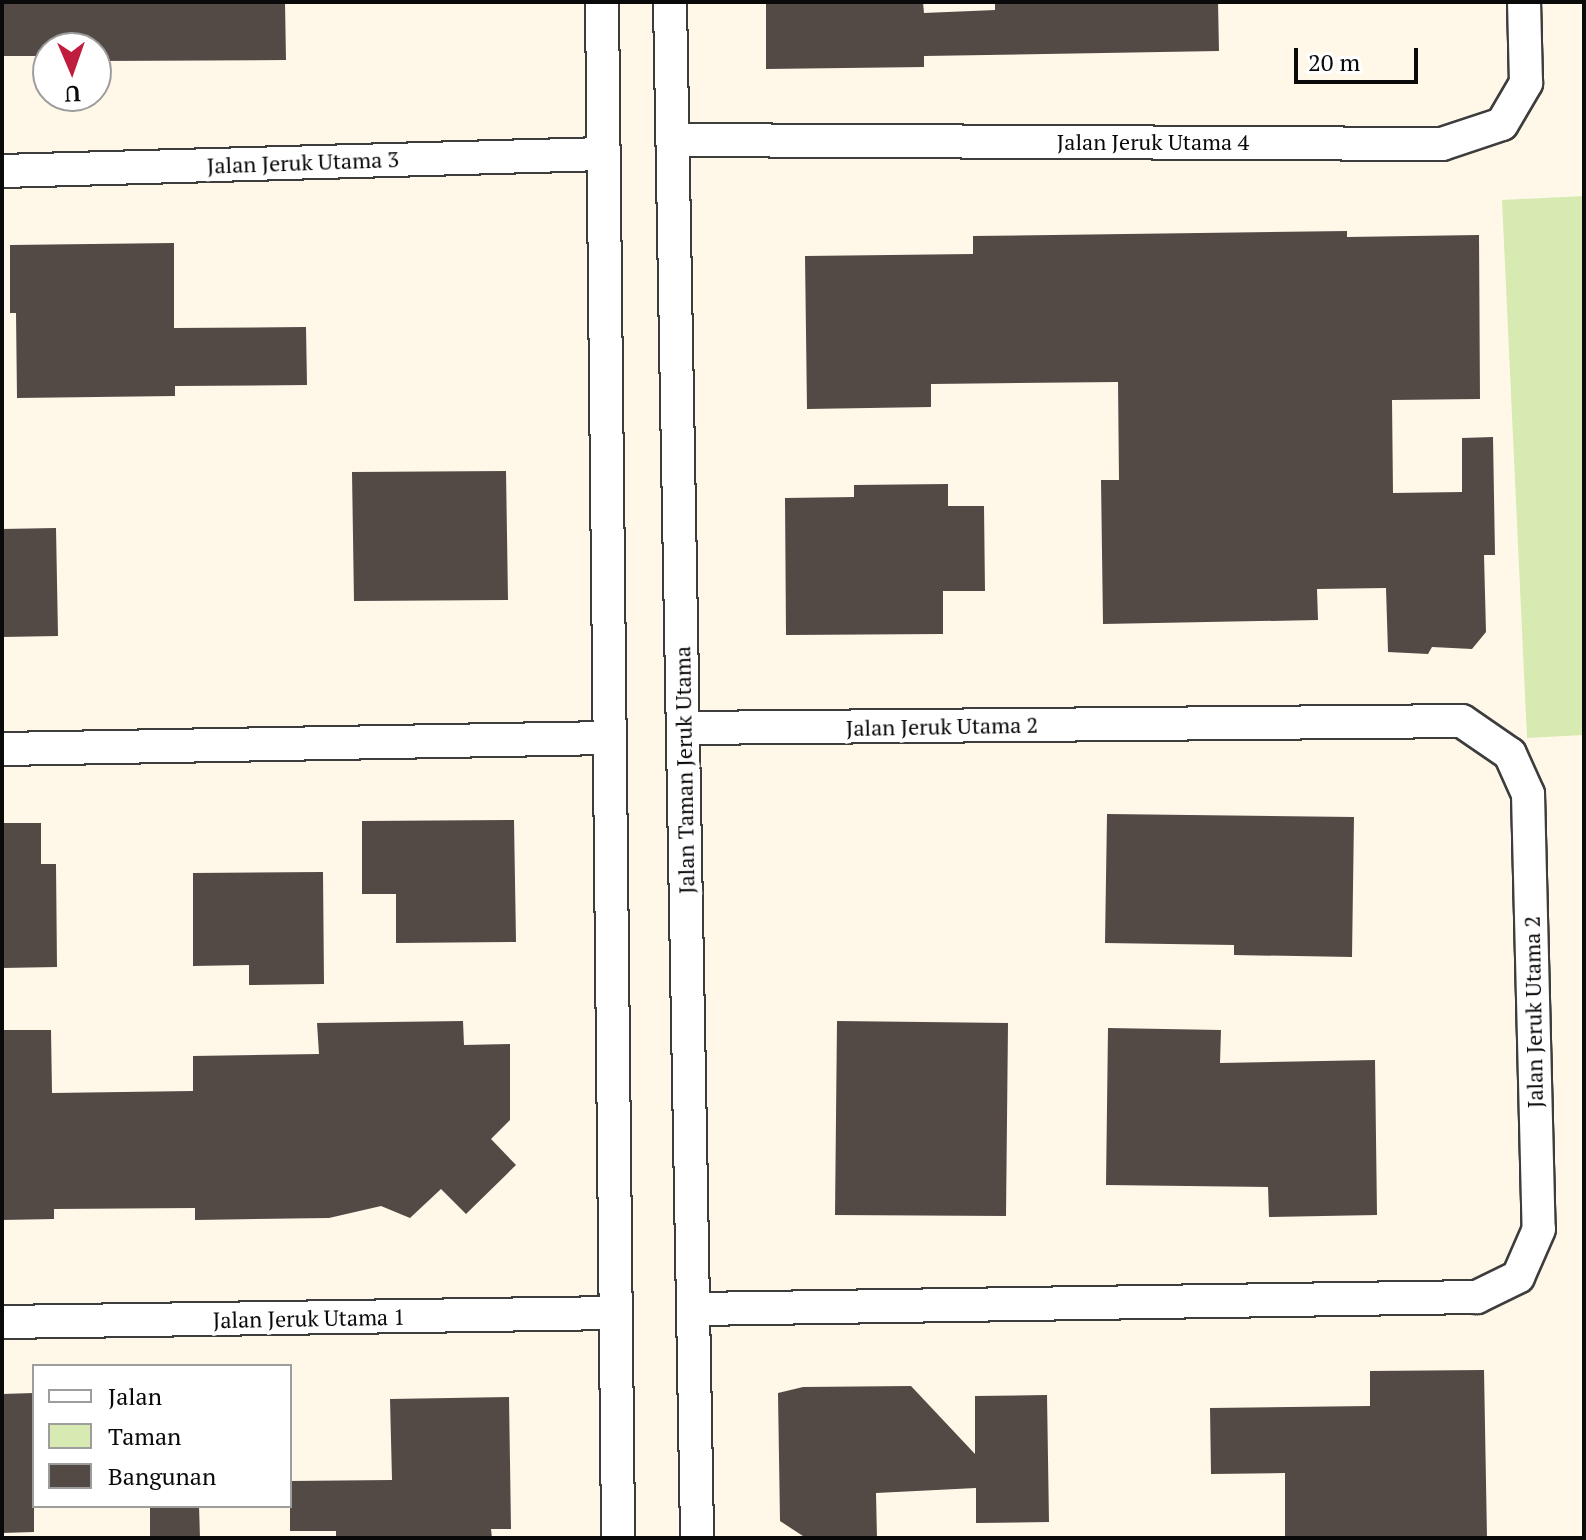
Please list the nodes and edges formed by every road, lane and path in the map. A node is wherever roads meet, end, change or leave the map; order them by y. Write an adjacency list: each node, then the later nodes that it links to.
1 (602, 2): 5 (street)
2 (670, 2): 4 (street, Jalan Taman Jeruk Utama)
3 (1524, 2): 4 (street, Jalan Jeruk Utama 4)
4 (673, 140): 7 (street, Jalan Taman Jeruk Utama)
5 (603, 154): 6 (street, Jalan Jeruk Utama 3); 8 (street)
6 (2, 171)
7 (683, 728): 10 (street, Jalan Taman Jeruk Utama); 10 (street, Jalan Jeruk Utama 2)
8 (609, 738): 9 (street); 11 (street)
9 (2, 749)
10 (693, 1309): 14 (street, Jalan Taman Jeruk Utama)
11 (615, 1313): 12 (street, Jalan Jeruk Utama 1); 13 (street)
12 (2, 1322)
13 (618, 1538)
14 (697, 1538)

